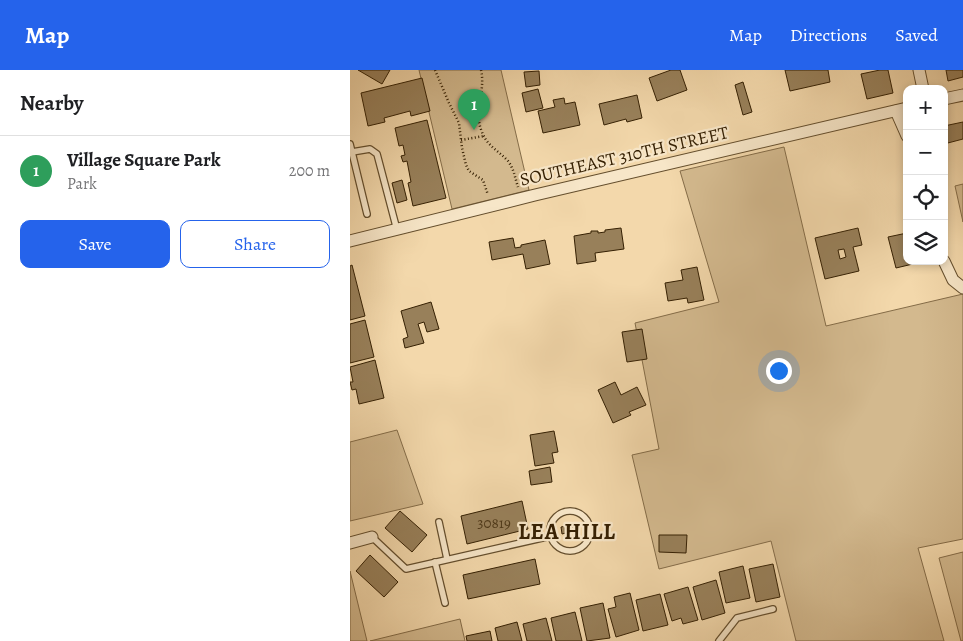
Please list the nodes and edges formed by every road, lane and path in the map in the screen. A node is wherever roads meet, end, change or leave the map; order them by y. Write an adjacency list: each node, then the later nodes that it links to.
1 (435, 70): 10 (path)
2 (480, 70): 9 (path)
3 (919, 70): 4 (street)
4 (922, 85)
5 (963, 94): 6 (street)
6 (948, 98)
7 (901, 109): 8 (street); 13 (street, SOUTHEAST 310TH STREET)
8 (906, 130)
9 (484, 136): 10 (path); 13 (path)
10 (461, 140): 14 (path)
11 (350, 144): 12 (lane)
12 (352, 152): 15 (lane); 16 (lane)
13 (521, 199): 14 (street, SOUTHEAST 310TH STREET)
14 (490, 206): 16 (street, SOUTHEAST 310TH STREET)
15 (367, 214)
16 (397, 230): 17 (street, SOUTHEAST 310TH STREET)
17 (350, 241)
18 (946, 265): 19 (street)
19 (963, 288)
20 (439, 522): 24 (lane)
21 (551, 536): 21 (lane); 24 (lane)
22 (372, 537): 23 (street); 25 (lane)
23 (350, 543)
24 (448, 560): 25 (lane)
25 (435, 562): 26 (lane)
26 (445, 603)
27 (773, 609): 28 (lane)
28 (719, 641)

